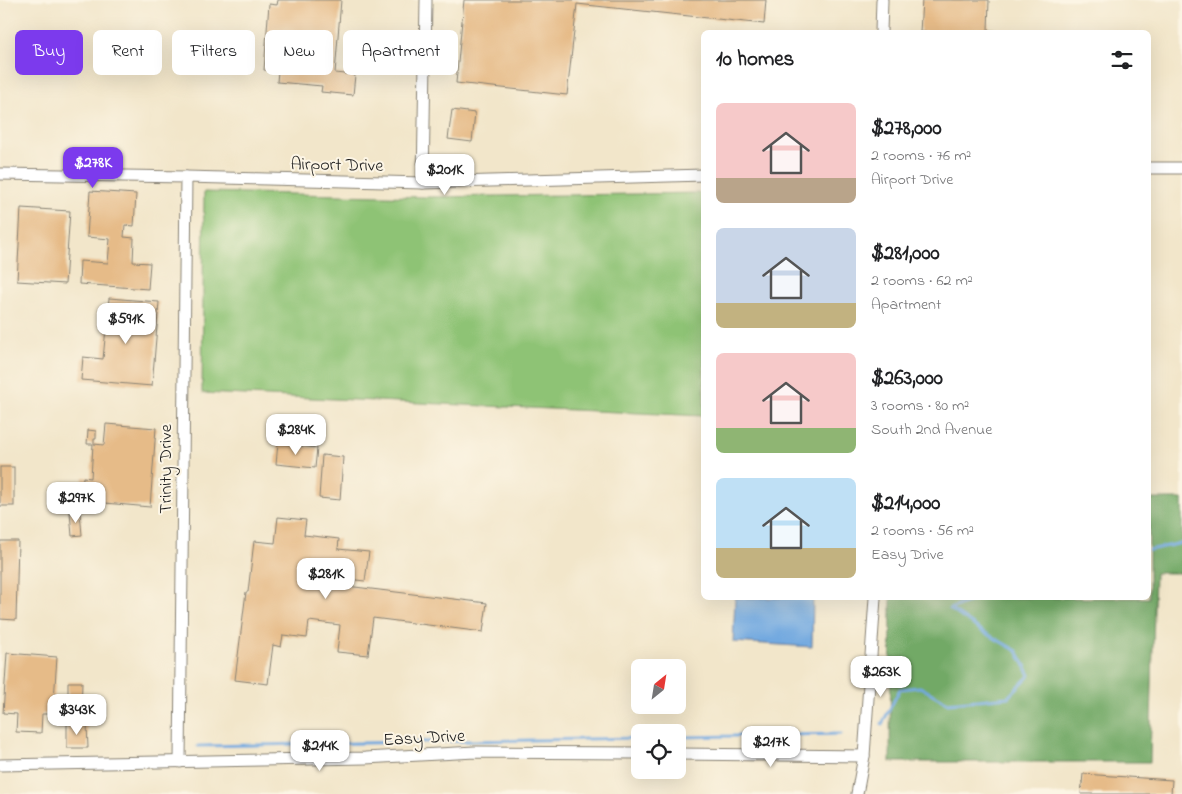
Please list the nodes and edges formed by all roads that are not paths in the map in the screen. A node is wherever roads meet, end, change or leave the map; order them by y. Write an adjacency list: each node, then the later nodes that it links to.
1 (426, 0): 9 (street)
2 (882, 0): 3 (street)
3 (881, 30)
4 (1151, 168): 5 (street)
5 (1182, 168)
6 (0, 174): 8 (street, Airport Drive)
7 (701, 174): 9 (street, Airport Drive)
8 (186, 177): 9 (street, Airport Drive); 14 (street, Trinity Drive)
9 (423, 183)
10 (875, 600): 13 (street)
11 (631, 753): 14 (street, Easy Drive)
12 (686, 754): 13 (street)
13 (864, 756): 16 (street)
14 (180, 762): 15 (street, Easy Drive)
15 (0, 765)
16 (856, 794)

